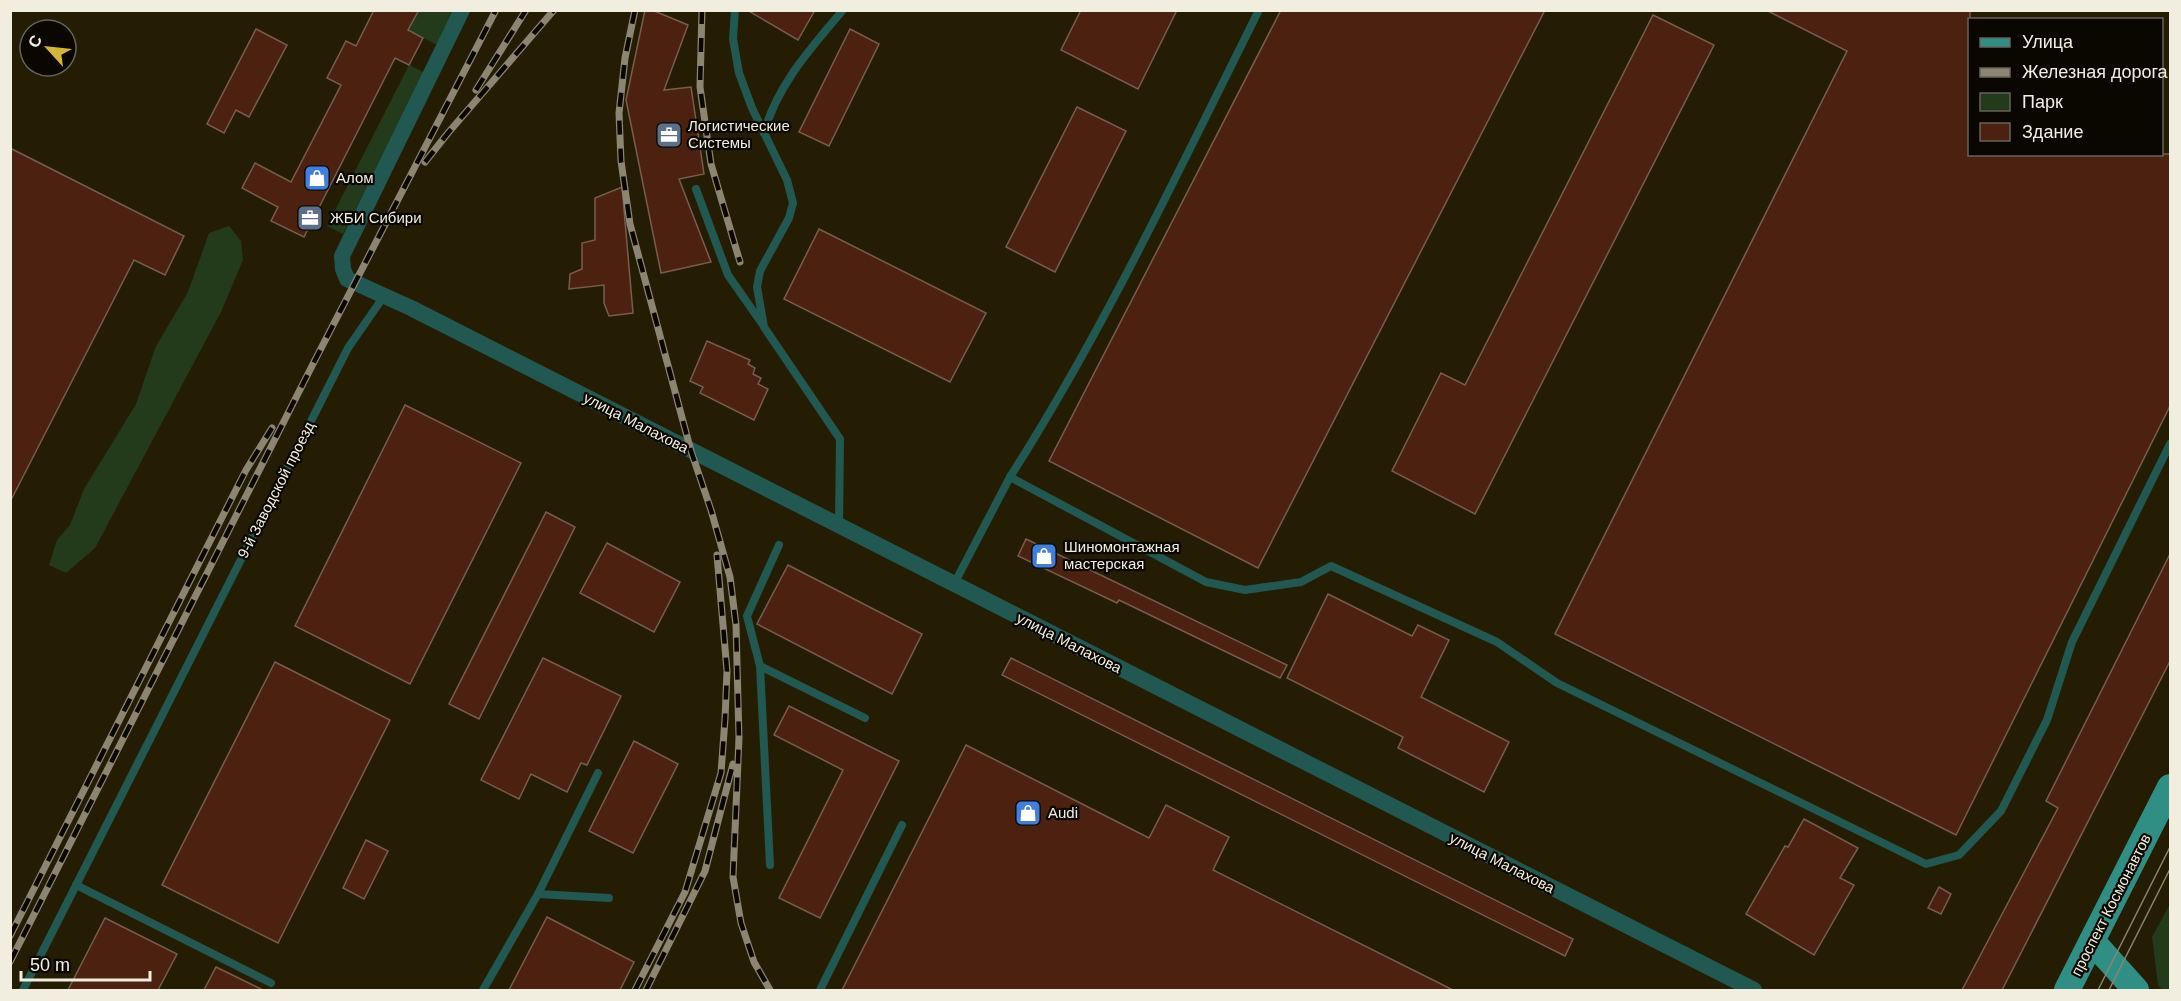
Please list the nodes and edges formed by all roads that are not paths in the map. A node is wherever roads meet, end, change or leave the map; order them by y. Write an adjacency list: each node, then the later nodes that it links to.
1 (462, 10): 7 (street)
2 (735, 10): 5 (lane)
3 (843, 10): 5 (lane)
4 (1259, 10): 10 (lane)
5 (764, 133): 8 (lane)
6 (696, 189): 8 (lane)
7 (384, 296): 11 (street, улица Малахова); 20 (lane, 9-й Заводской проезд)
8 (764, 327): 11 (lane)
9 (2170, 444): 10 (lane)
10 (1010, 477): 13 (lane)
11 (839, 526): 13 (street, улица Малахова)
12 (779, 545): 14 (lane)
13 (954, 584): 28 (street, улица Малахова)
14 (760, 666): 15 (lane); 19 (lane)
15 (865, 718)
16 (598, 773): 21 (lane)
17 (2170, 787): 23 (main road, проспект Космонавтов)
18 (902, 825): 27 (lane)
19 (770, 865)
20 (76, 885): 24 (lane); 25 (lane, 9-й Заводской проезд)
21 (538, 894): 22 (lane); 26 (lane)
22 (609, 898)
23 (2092, 941): 29 (main road, проспект Космонавтов); 30 (main road)
24 (271, 983)
25 (23, 990)
26 (483, 990)
27 (820, 990)
28 (1754, 990)
29 (2067, 990)
30 (2136, 990)

